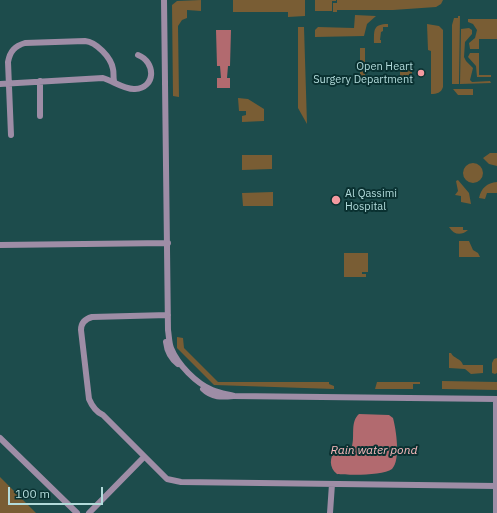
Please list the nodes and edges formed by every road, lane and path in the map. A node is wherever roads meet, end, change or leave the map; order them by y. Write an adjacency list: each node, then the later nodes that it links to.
1 (164, 0): 9 (street)
2 (138, 55): 4 (street)
3 (40, 81): 4 (street); 5 (street); 7 (street)
4 (114, 81): 5 (street)
5 (8, 83): 6 (street); 8 (street)
6 (0, 84)
7 (40, 116)
8 (11, 135)
9 (168, 243): 10 (street); 11 (street)
10 (0, 245)
11 (168, 315): 12 (street); 15 (street)
12 (496, 399): 17 (street)
13 (0, 433): 14 (street)
14 (0, 438): 18 (street)
15 (144, 457): 16 (street); 19 (street)
16 (332, 484): 17 (street); 20 (street)
17 (496, 486): 21 (street)
18 (77, 513)
19 (89, 513)
20 (330, 513)
21 (496, 513)

